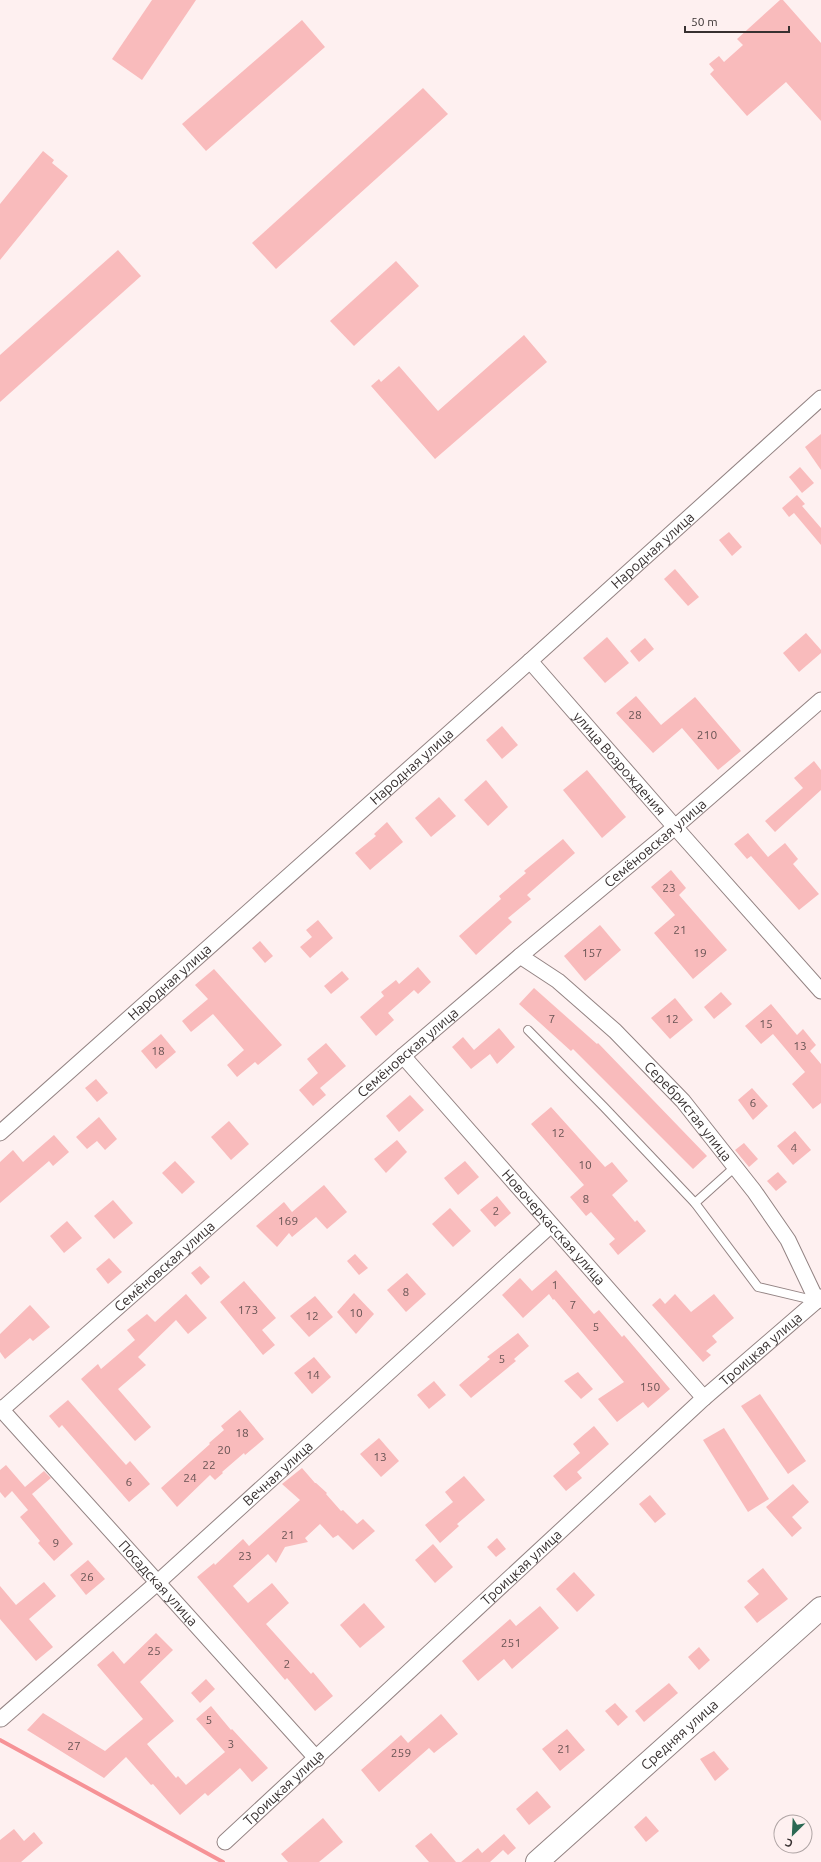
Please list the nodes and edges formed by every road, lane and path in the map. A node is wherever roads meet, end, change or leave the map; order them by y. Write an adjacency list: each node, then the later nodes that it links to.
1 (821, 398): 2 (street, Народная улица)
2 (530, 661): 4 (street, улица Возрождения); 9 (street, Народная улица)
3 (821, 700): 4 (street, Семёновская улица)
4 (675, 827): 5 (street, Семёновская улица); 6 (street, улица Возрождения)
5 (520, 956): 8 (street, Семёновская улица); 10 (street, Серебристая улица)
6 (821, 991)
7 (528, 1030): 11 (lane)
8 (404, 1056): 12 (street, Новочеркасская улица); 15 (street, Семёновская улица)
9 (0, 1133)
10 (735, 1167): 11 (lane); 13 (street, Серебристая улица)
11 (695, 1203): 13 (lane)
12 (551, 1225): 14 (street, Новочеркасская улица); 16 (street, Вечная улица)
13 (819, 1299): 14 (street, Троицкая улица)
14 (704, 1398): 19 (street, Троицкая улица)
15 (1, 1410): 16 (street, Посадская улица)
16 (157, 1583): 18 (street, Вечная улица); 19 (street, Посадская улица)
17 (821, 1608): 21 (street, Средняя улица)
18 (1, 1719)
19 (317, 1759): 20 (street, Троицкая улица)
20 (225, 1842)
21 (538, 1862)

